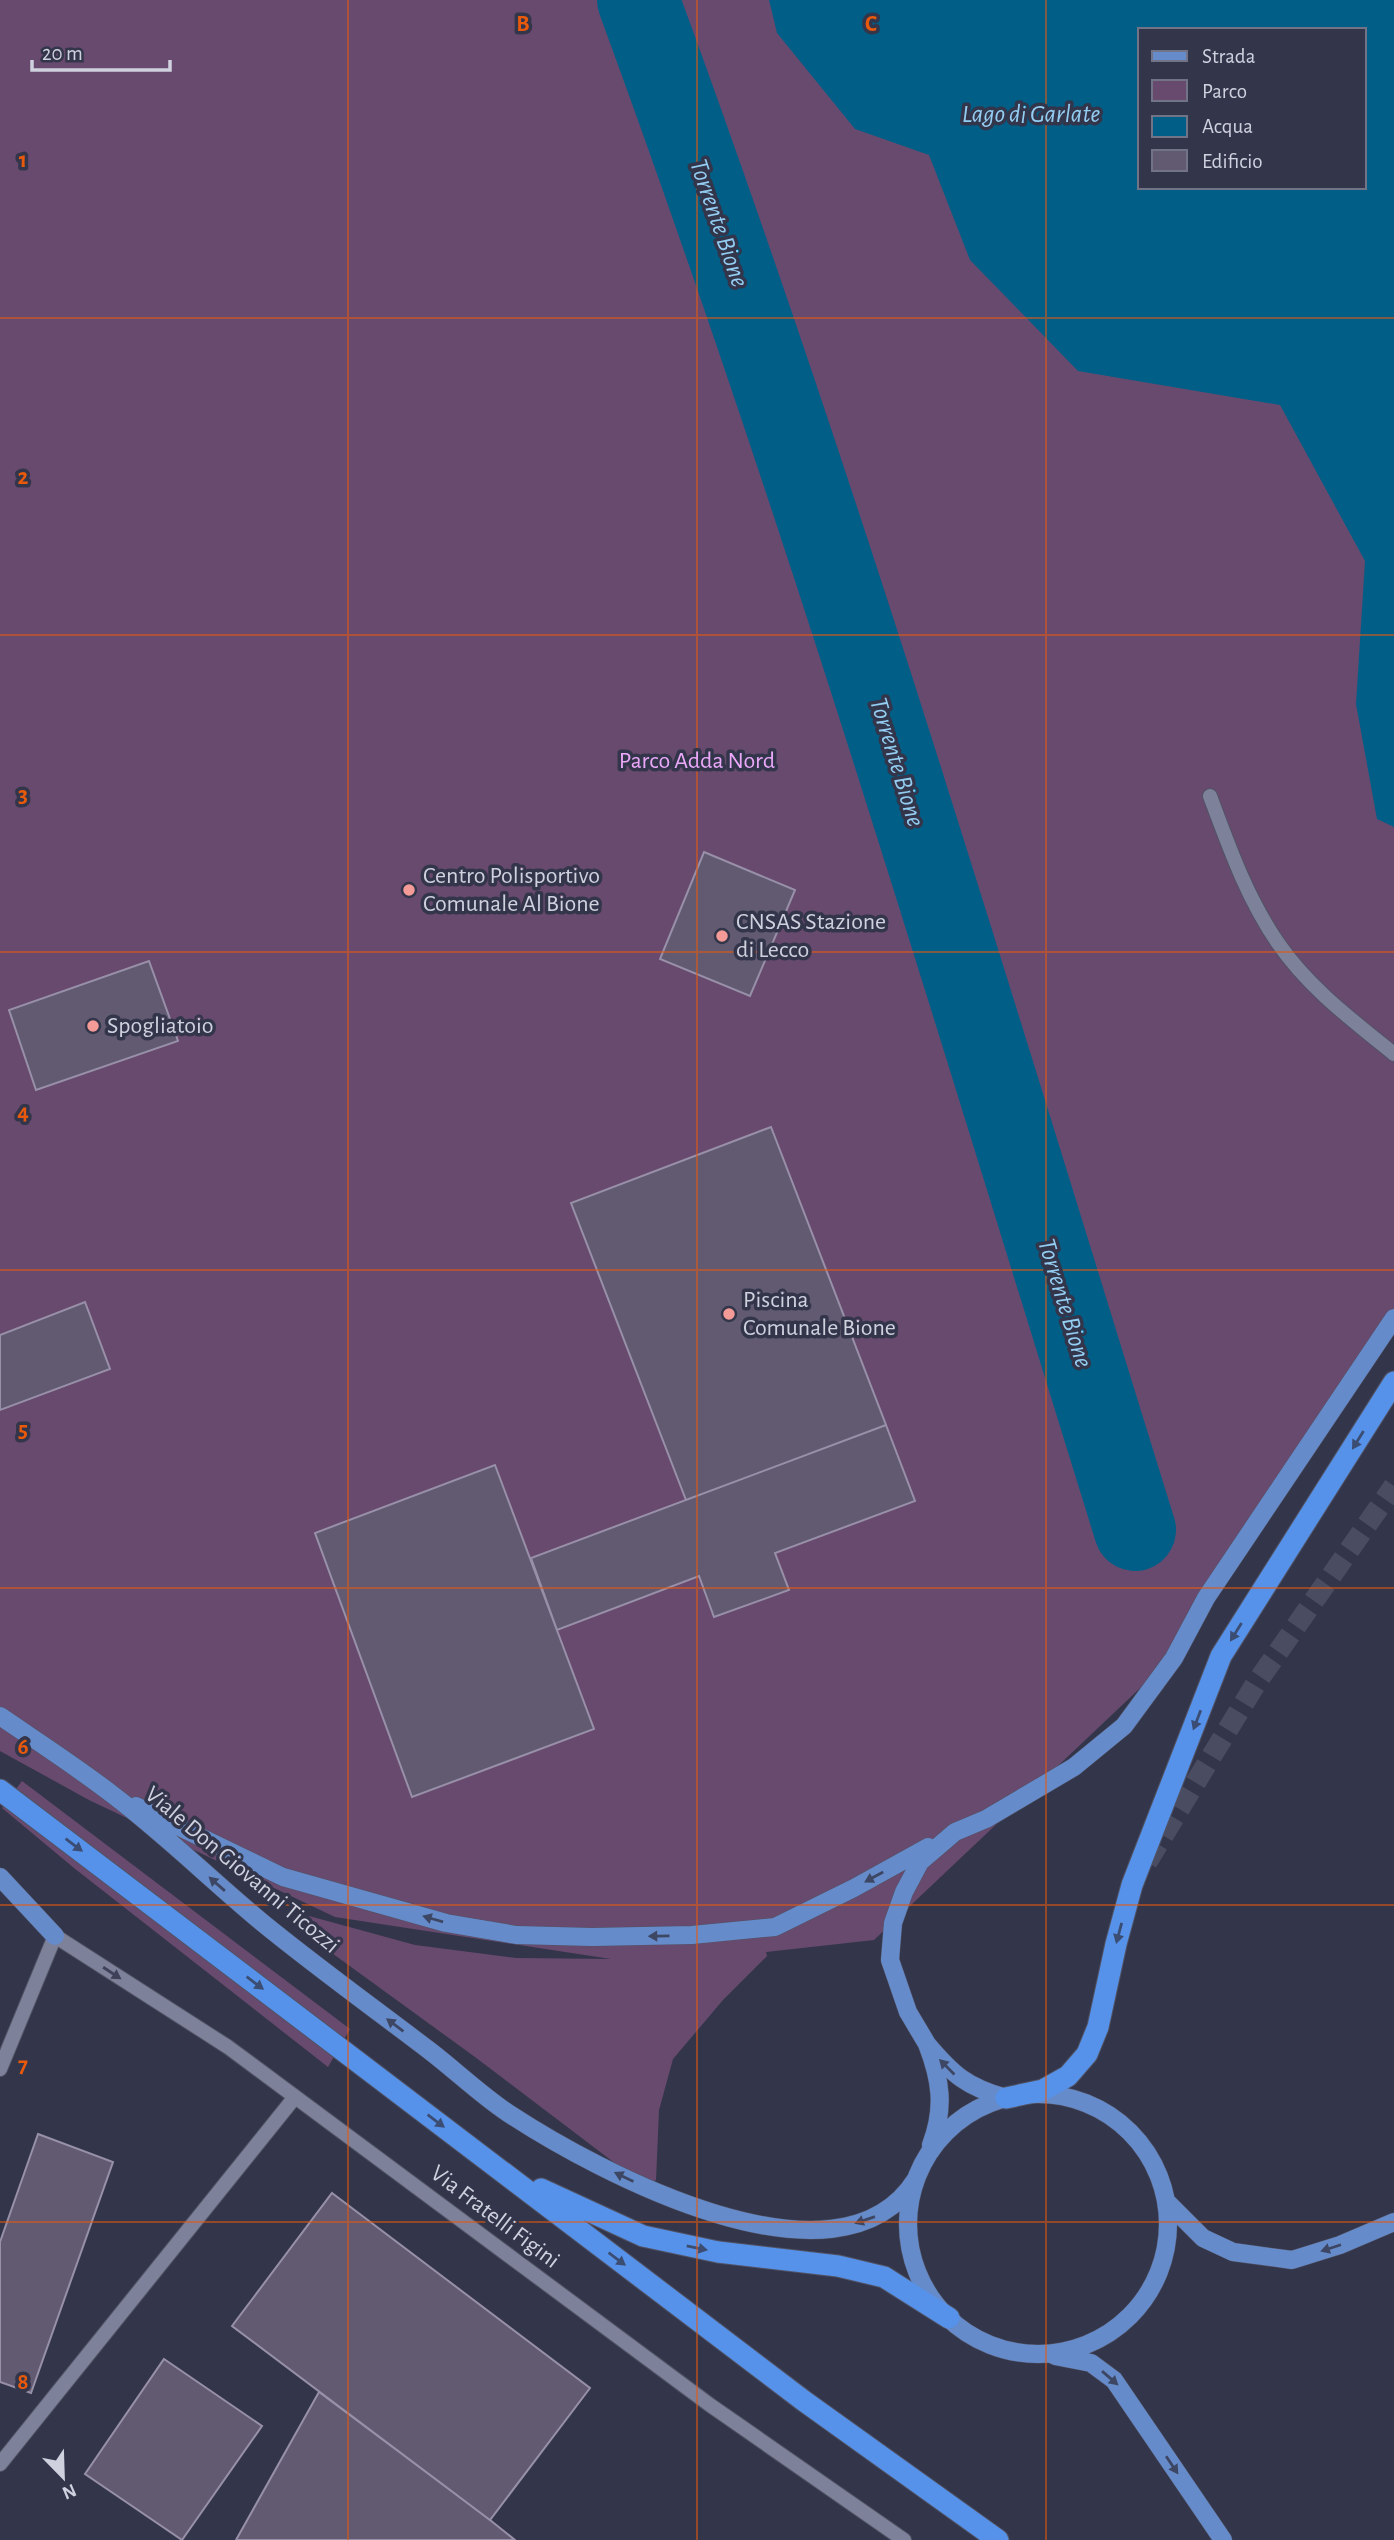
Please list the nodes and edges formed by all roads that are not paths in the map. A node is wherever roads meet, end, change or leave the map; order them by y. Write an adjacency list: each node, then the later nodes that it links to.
1 (1210, 796): 2 (street)
2 (1394, 1054)
3 (1394, 1318): 8 (main road)
4 (1394, 1382): 14 (highway, one-way to 14)
5 (0, 1716): 7 (main road, Viale Don Giovanni Ticozzi)
6 (0, 1790): 16 (highway, one-way to 16)
7 (114, 1795): 8 (main road, one-way to 7); 17 (main road, Viale Don Giovanni Ticozzi, one-way to 7)
8 (955, 1832): 11 (main road)
9 (0, 1877): 10 (main road)
10 (55, 1936): 12 (street); 13 (street, Via Fratelli Figini, one-way to 13)
11 (927, 2044): 14 (main road, one-way to 11); 15 (main road)
12 (0, 2069)
13 (295, 2097): 22 (street); 23 (street, Via Fratelli Figini)
14 (1006, 2098): 15 (main road); 18 (main road)
15 (925, 2160): 17 (main road)
16 (498, 2169): 20 (highway, one-way to 20); 24 (highway, one-way to 24)
17 (916, 2179): 20 (main road)
18 (1167, 2202): 19 (main road, one-way to 18); 21 (main road)
19 (1394, 2222)
20 (949, 2318): 21 (main road)
21 (1028, 2353): 25 (main road, one-way to 25)
22 (0, 2464)
23 (904, 2540)
24 (999, 2540)
25 (1223, 2540)

